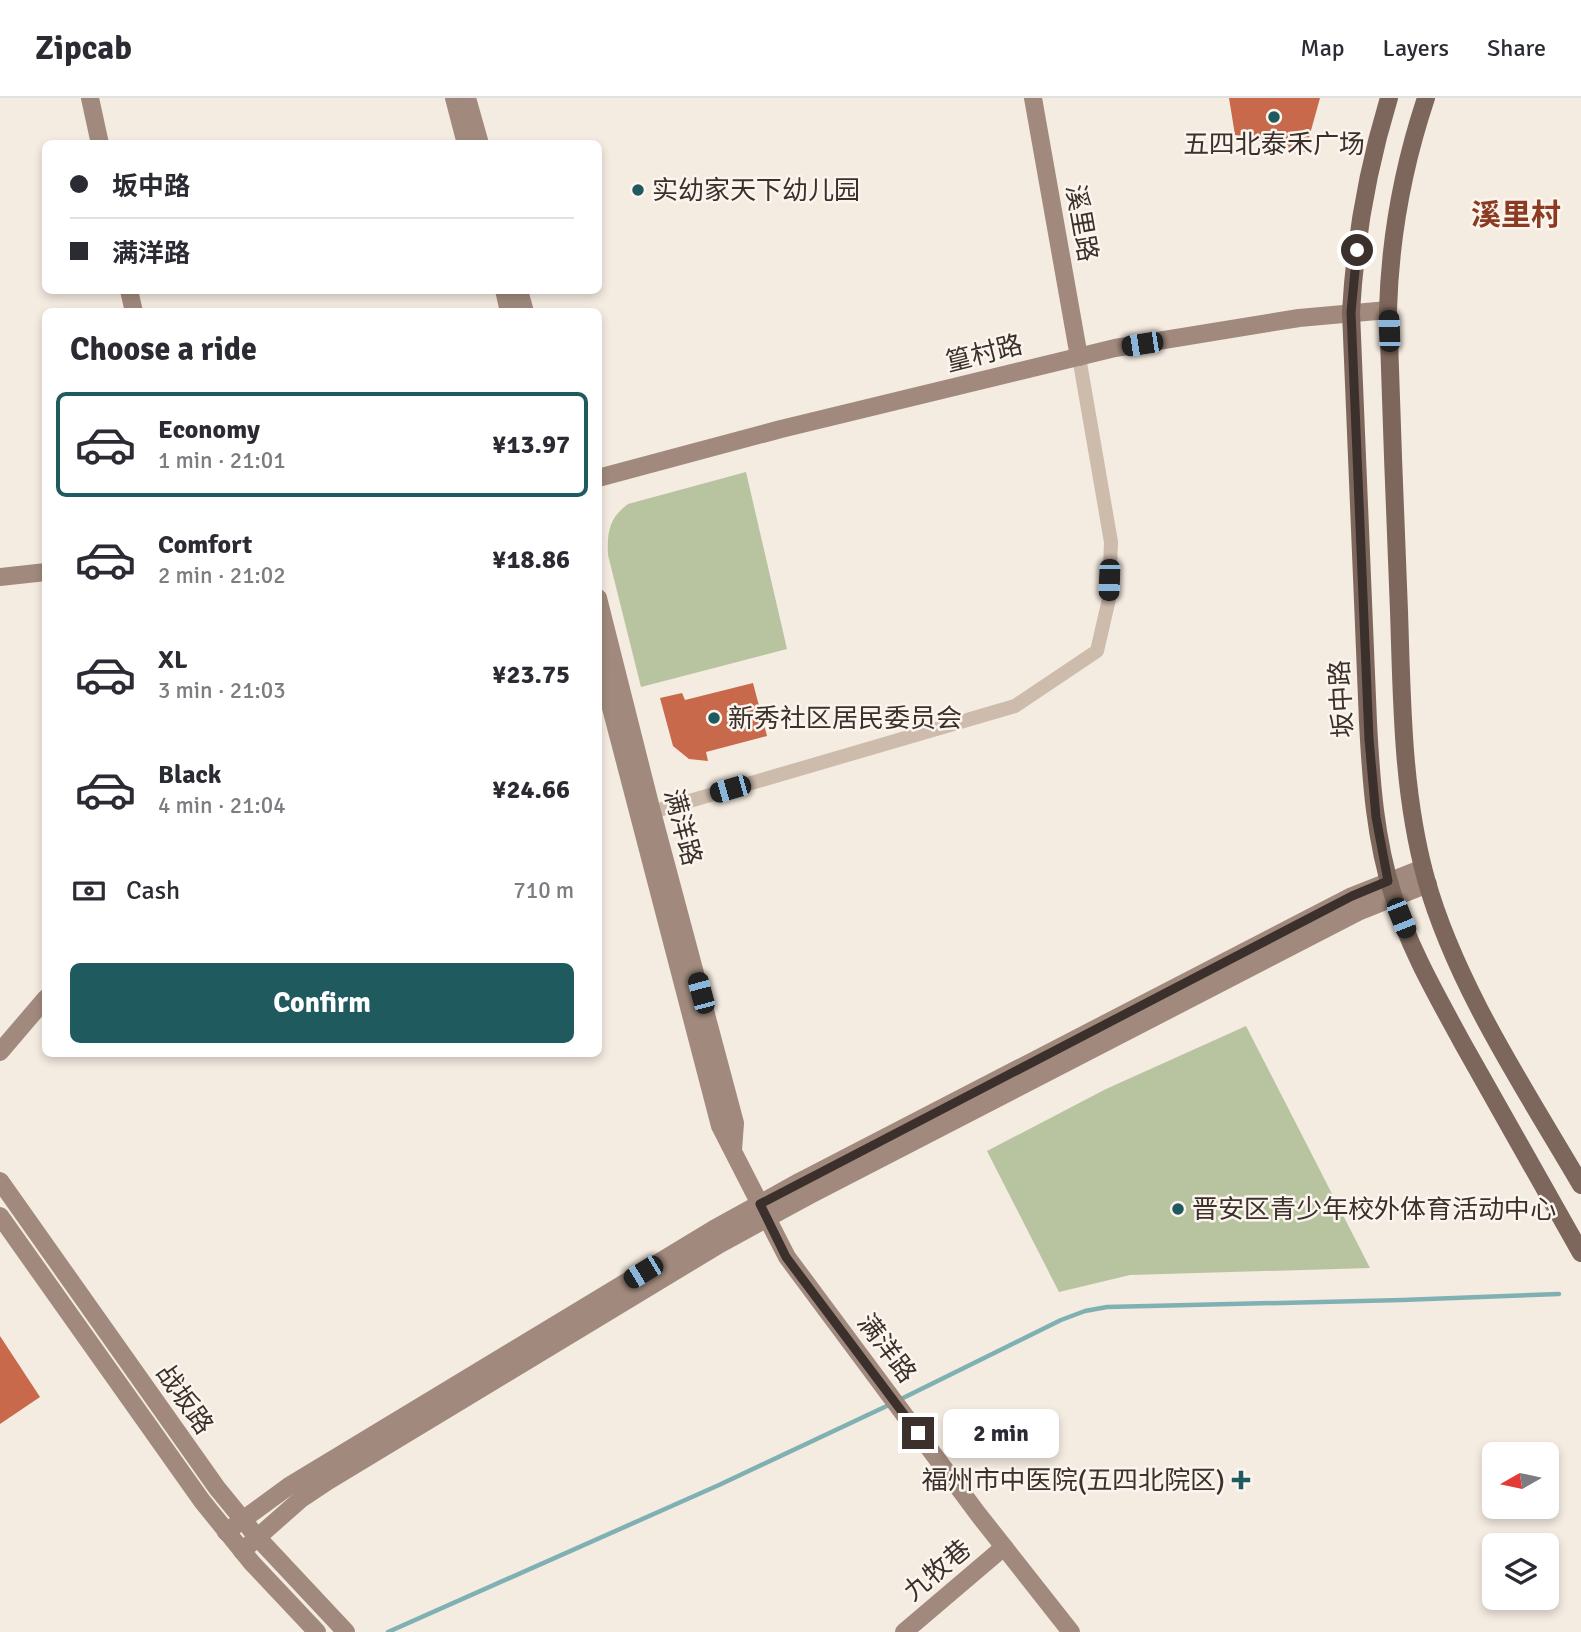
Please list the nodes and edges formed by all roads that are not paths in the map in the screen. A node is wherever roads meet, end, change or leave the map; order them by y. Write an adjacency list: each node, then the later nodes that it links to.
1 (90, 98): 7 (street)
2 (454, 98): 8 (street)
3 (467, 98): 9 (street)
4 (1034, 98): 12 (street, 溪里路)
5 (1389, 98): 11 (main road, 坂中路)
6 (1426, 98): 10 (main road)
7 (99, 140)
8 (465, 140)
9 (479, 140)
10 (1388, 310): 11 (street, 篁村路); 19 (main road)
11 (1351, 312): 12 (street, 篁村路); 20 (main road, 坂中路)
12 (1079, 357): 13 (street, 篁村路); 18 (street)
13 (602, 477)
14 (42, 572): 15 (street)
15 (0, 577)
16 (602, 614): 18 (street, 满洋路)
17 (602, 674): 23 (street, 满洋路)
18 (652, 812): 23 (street, 满洋路)
19 (1426, 876): 20 (street); 24 (main road)
20 (1391, 889): 27 (street); 29 (main road, 坂中路)
21 (42, 1003): 22 (street)
22 (0, 1052)
23 (733, 1150): 27 (street, 满洋路)
24 (1576, 1164): 26 (main road)
25 (0, 1181): 30 (street, 战坂路)
26 (1581, 1185)
27 (763, 1211): 30 (street); 32 (street); 33 (street, 满洋路)
28 (0, 1216): 31 (street, 战坂路)
29 (1581, 1253)
30 (242, 1520): 31 (street); 32 (street, 战坂路)
31 (226, 1532): 34 (street, 战坂路)
32 (257, 1537): 34 (street); 36 (street, 战坂路)
33 (1004, 1547): 37 (street, 九牧巷); 38 (street, 满洋路)
34 (242, 1551): 35 (street, 战坂路)
35 (317, 1632)
36 (346, 1632)
37 (904, 1632)
38 (1071, 1632)

